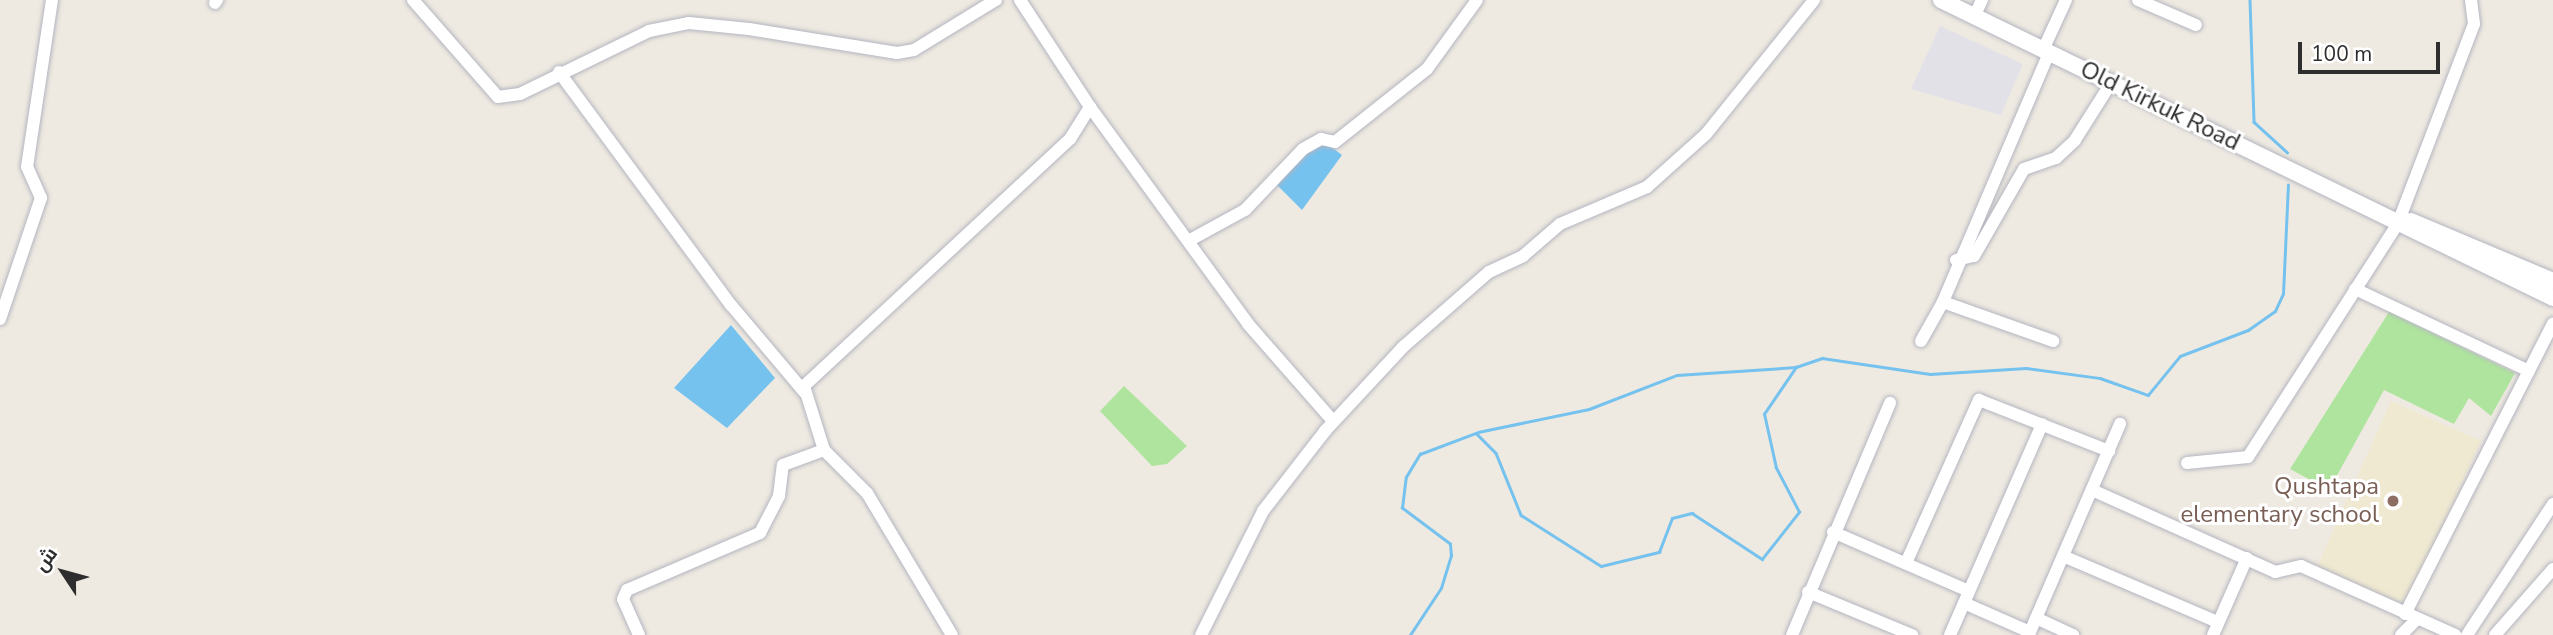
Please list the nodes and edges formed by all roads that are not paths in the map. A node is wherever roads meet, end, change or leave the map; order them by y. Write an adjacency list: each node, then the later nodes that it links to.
1 (52, 0): 25 (street)
2 (413, 0): 15 (street)
3 (996, 0): 15 (street)
4 (1020, 0): 17 (street)
5 (1477, 0): 19 (street)
6 (1814, 0): 32 (street)
7 (1941, 0): 12 (street, Old Kirkuk Road)
8 (1982, 0): 12 (street)
9 (2066, 0): 14 (street)
10 (2138, 0): 13 (street)
11 (2471, 0): 18 (street)
12 (1974, 17): 14 (street, Old Kirkuk Road)
13 (2196, 25)
14 (2046, 52): 16 (street, Old Kirkuk Road); 20 (street)
15 (559, 72): 30 (street)
16 (2111, 83): 18 (street, Old Kirkuk Road); 20 (street)
17 (1090, 107): 19 (street); 30 (street)
18 (2398, 220): 21 (street, Old Kirkuk Road); 22 (street); 23 (street, Old Kirkuk Road)
19 (1190, 240): 32 (street)
20 (1956, 260): 24 (street)
21 (2553, 281)
22 (2356, 289): 29 (street); 37 (street)
23 (2553, 298)
24 (1943, 302): 27 (street); 28 (street)
25 (0, 319)
26 (2553, 324): 29 (street)
27 (1921, 341)
28 (2053, 341)
29 (2529, 371): 47 (street)
30 (807, 395): 35 (street)
31 (1890, 403): 40 (street)
32 (1333, 421): 53 (street)
33 (2042, 424): 36 (street); 43 (street); 46 (street)
34 (2120, 424): 36 (street)
35 (824, 450): 51 (street); 52 (street)
36 (2109, 451): 38 (street)
37 (2187, 463)
38 (2092, 490): 41 (street); 42 (street)
39 (2553, 504): 61 (street)
40 (1833, 532): 43 (street); 45 (street)
41 (2063, 556): 48 (street); 49 (street)
42 (2247, 558): 47 (street); 49 (street)
43 (1906, 563): 46 (street)
44 (2553, 569): 62 (street)
45 (1808, 592): 54 (street); 55 (street)
46 (1966, 597): 48 (street); 56 (street)
47 (2411, 617): 59 (street); 60 (street)
48 (2036, 618): 50 (street)
49 (2218, 622): 58 (street)
50 (2052, 631): 57 (street)
51 (639, 635)
52 (952, 635)
53 (1201, 635)
54 (1792, 635)
55 (1912, 635)
56 (1950, 635)
57 (2073, 635)
58 (2213, 635)
59 (2401, 635)
60 (2455, 635)
61 (2467, 635)
62 (2495, 635)

